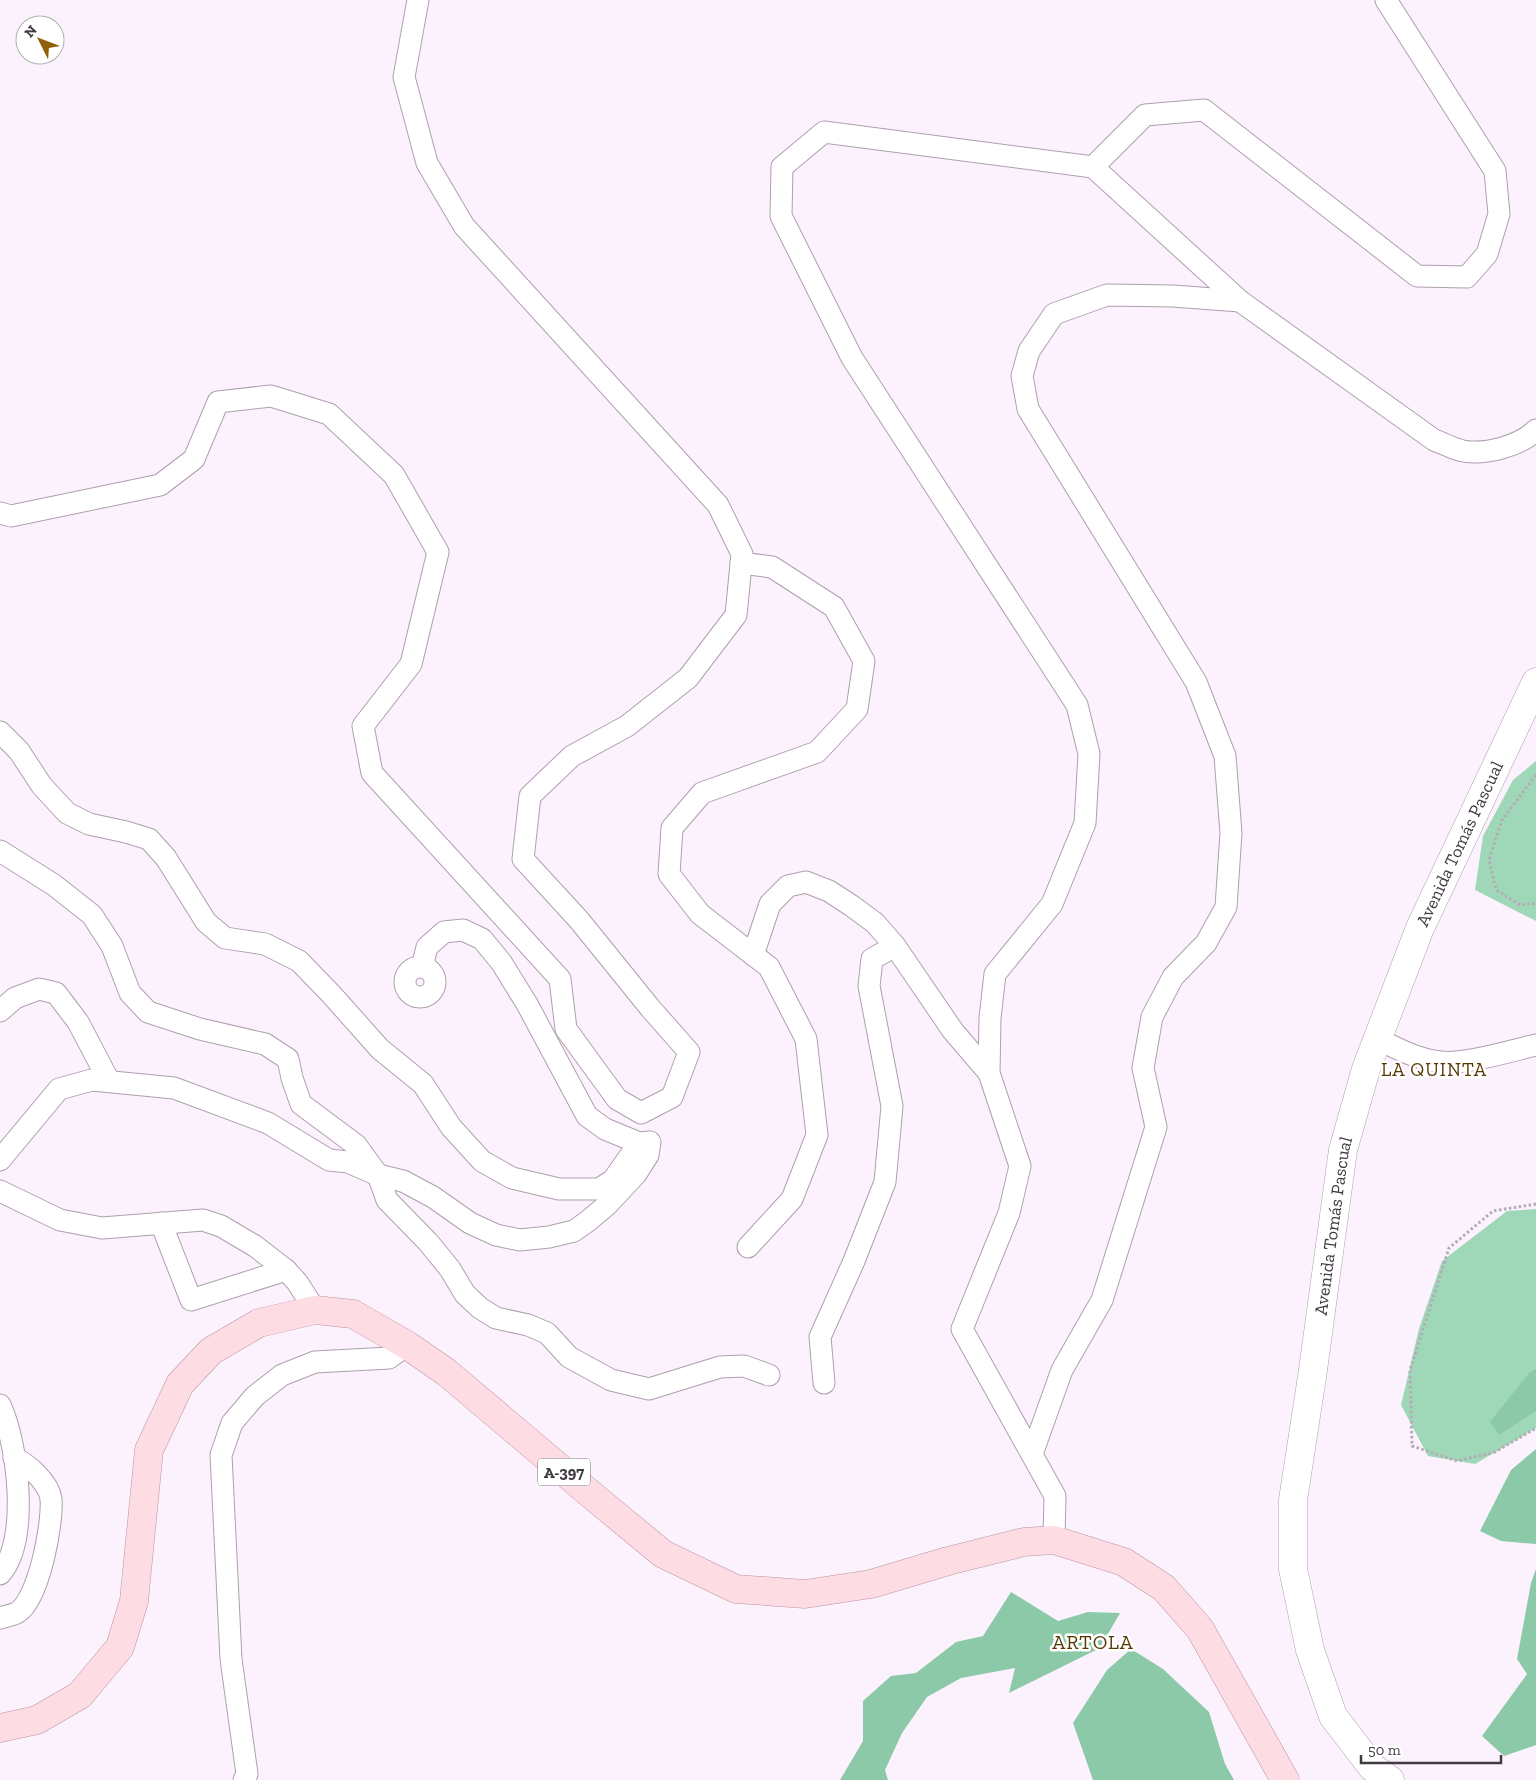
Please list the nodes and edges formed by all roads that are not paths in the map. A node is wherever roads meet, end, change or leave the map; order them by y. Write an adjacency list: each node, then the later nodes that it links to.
1 (418, 0): 7 (street)
2 (1386, 0): 3 (street)
3 (1093, 167): 4 (street); 17 (street)
4 (1240, 301): 5 (street); 31 (street)
5 (1536, 430)
6 (0, 513): 7 (street)
7 (741, 563): 12 (street)
8 (1536, 682): 15 (street, Avenida Tomás Pascual)
9 (0, 732): 19 (street)
10 (0, 851): 21 (street)
11 (896, 946): 12 (street); 17 (street); 29 (street)
12 (754, 955): 24 (street)
13 (422, 967): 19 (street)
14 (0, 1011): 18 (street)
15 (1378, 1039): 16 (street); 39 (street, Avenida Tomás Pascual)
16 (1536, 1045)
17 (990, 1073): 31 (street)
18 (109, 1081): 20 (street); 21 (street)
19 (638, 1143): 21 (street)
20 (0, 1160)
21 (378, 1175): 28 (street)
22 (0, 1191): 23 (street)
23 (161, 1223): 25 (street); 25 (street)
24 (748, 1247)
25 (286, 1270): 26 (street)
26 (315, 1310): 27 (main road, A-397); 36 (main road, A-397)
27 (408, 1345): 33 (main road, A-397); 37 (street)
28 (769, 1376)
29 (824, 1383)
30 (0, 1405): 32 (street)
31 (1032, 1454): 33 (street)
32 (14, 1458): 34 (street); 35 (street)
33 (1054, 1540): 38 (main road, A-397)
34 (0, 1574)
35 (0, 1618)
36 (0, 1728)
37 (244, 1780)
38 (1285, 1780)
39 (1390, 1780)

